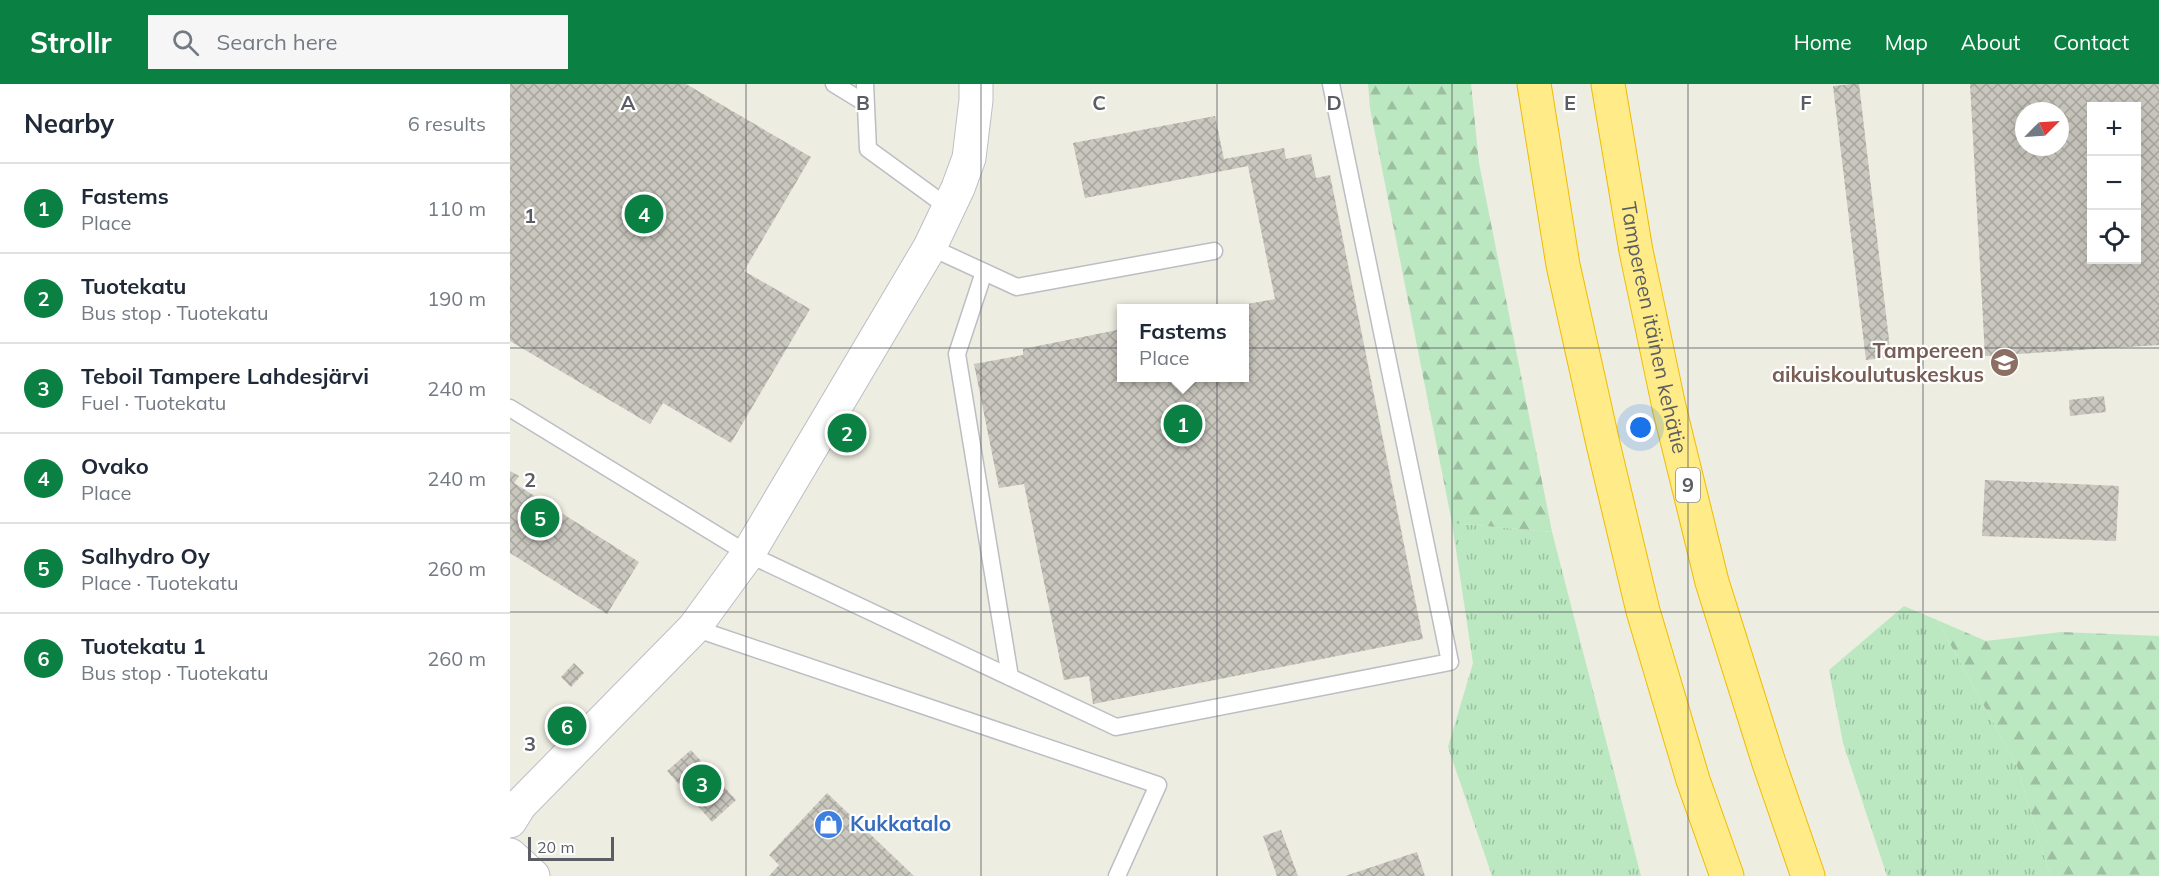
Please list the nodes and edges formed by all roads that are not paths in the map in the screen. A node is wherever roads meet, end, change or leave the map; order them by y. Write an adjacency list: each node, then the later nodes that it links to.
1 (834, 84): 7 (lane)
2 (865, 84): 7 (lane)
3 (976, 84): 8 (street)
4 (1331, 84): 15 (lane)
5 (1534, 84): 20 (highway)
6 (1608, 84): 21 (highway, Tampereen itäinen kehätie / 9)
7 (866, 103): 8 (lane)
8 (949, 208): 9 (street)
9 (930, 247): 11 (lane); 13 (street)
10 (1214, 251): 11 (lane)
11 (984, 272): 15 (lane)
12 (510, 408): 13 (lane)
13 (748, 554): 14 (street); 15 (lane)
14 (694, 628): 16 (street); 19 (lane)
15 (1010, 678)
16 (510, 821)
17 (510, 855): 18 (street)
18 (533, 876)
19 (1117, 876)
20 (1727, 876)
21 (1808, 876)

